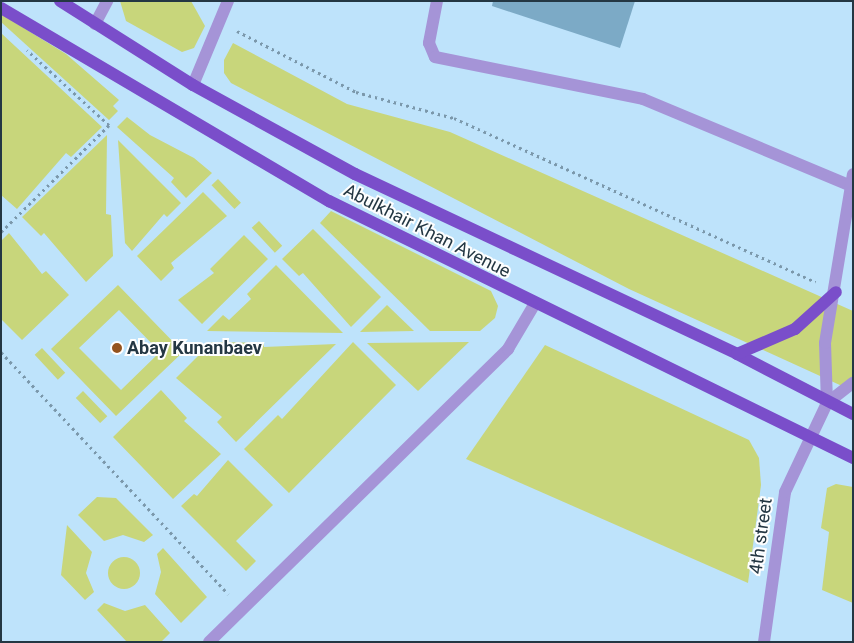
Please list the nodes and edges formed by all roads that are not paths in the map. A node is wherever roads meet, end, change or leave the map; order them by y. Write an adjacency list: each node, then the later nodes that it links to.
1 (60, 1): 6 (main road, Abulkhair Khan Avenue)
2 (107, 1): 6 (street)
3 (228, 1): 7 (street)
4 (438, 1): 8 (street)
5 (1, 8): 10 (main road, Abulkhair Khan Avenue)
6 (95, 24): 7 (main road, Abulkhair Khan Avenue)
7 (194, 84): 11 (main road, Abulkhair Khan Avenue)
8 (852, 180): 9 (street)
9 (836, 292): 11 (main road); 13 (street)
10 (534, 305): 15 (main road, Abulkhair Khan Avenue); 17 (street)
11 (737, 354): 13 (main road, Abulkhair Khan Avenue)
12 (853, 382): 13 (street)
13 (827, 403): 14 (main road, Abulkhair Khan Avenue); 15 (street, 4th street)
14 (853, 414)
15 (806, 438): 16 (main road, Abulkhair Khan Avenue); 18 (street, 4th street)
16 (853, 458)
17 (209, 642)
18 (764, 642)

